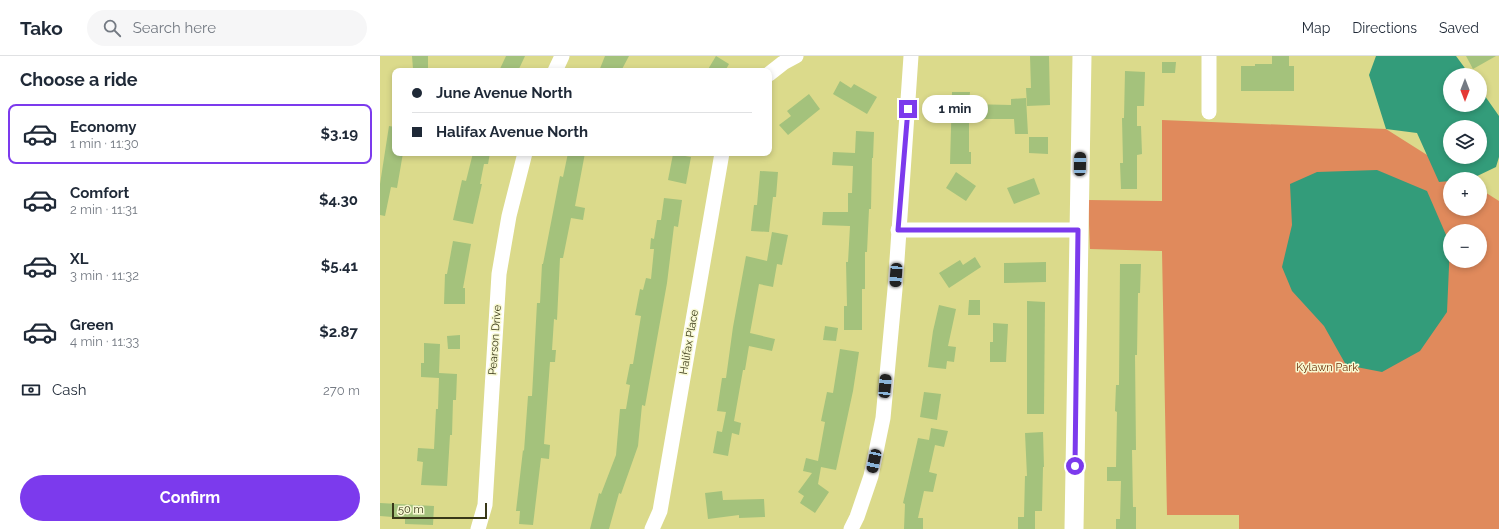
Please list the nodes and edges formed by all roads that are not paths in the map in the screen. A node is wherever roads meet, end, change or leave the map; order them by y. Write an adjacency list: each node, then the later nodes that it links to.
1 (562, 56): 6 (street)
2 (796, 56): 7 (street)
3 (911, 56): 11 (street)
4 (1082, 56): 12 (street)
5 (1209, 56): 8 (street)
6 (556, 68)
7 (772, 72)
8 (1209, 112)
9 (524, 156): 13 (street, Pearson Drive)
10 (721, 156): 14 (street, Halifax Place)
11 (898, 230): 12 (street); 15 (street)
12 (1078, 230): 16 (street)
13 (478, 529)
14 (652, 529)
15 (851, 529)
16 (1074, 529)

